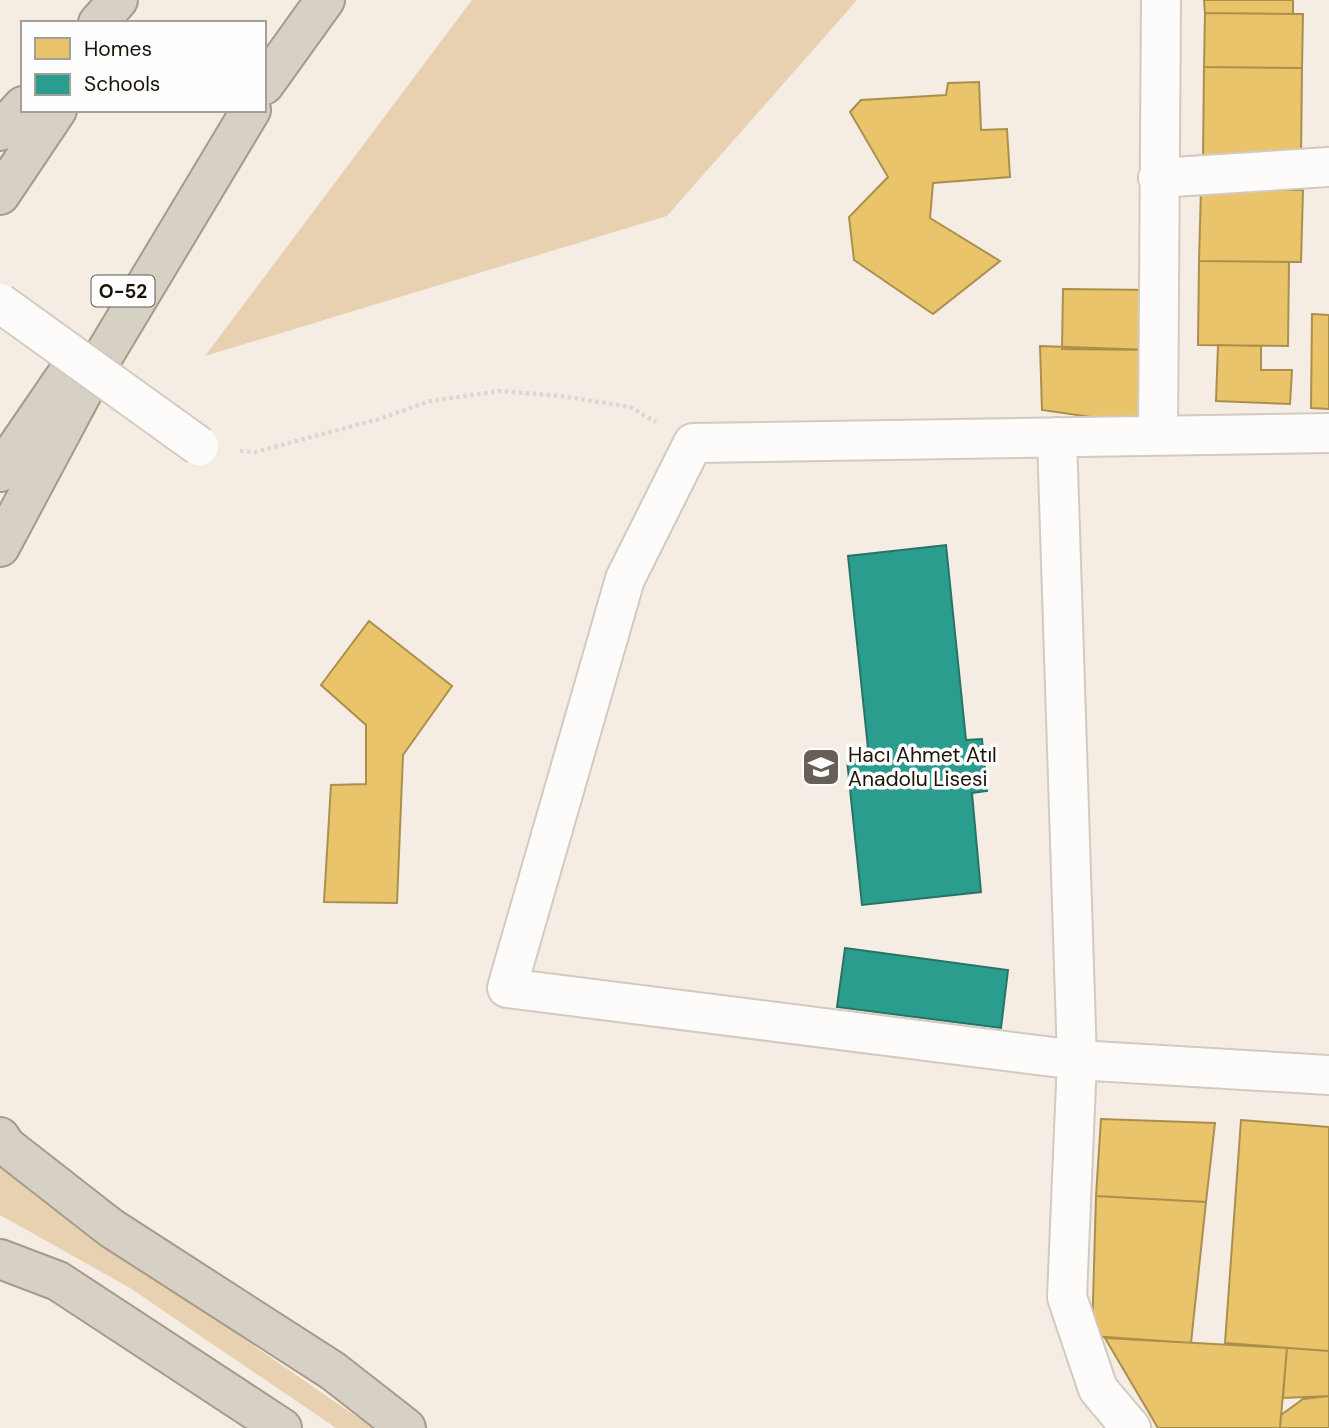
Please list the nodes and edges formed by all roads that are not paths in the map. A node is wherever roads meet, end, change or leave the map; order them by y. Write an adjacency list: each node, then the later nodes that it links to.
1 (118, 0): 5 (highway)
2 (131, 0): 6 (highway)
3 (325, 0): 7 (highway)
4 (1161, 0): 14 (street)
5 (100, 21)
6 (117, 21)
7 (270, 78)
8 (21, 108): 12 (highway)
9 (56, 112): 15 (highway)
10 (248, 112): 21 (highway, O-52)
11 (248, 112): 22 (highway)
12 (0, 131)
13 (1329, 167): 14 (street)
14 (1158, 177): 18 (street)
15 (0, 195)
16 (0, 303): 20 (street, bridge)
17 (1329, 433): 18 (street)
18 (1158, 435): 19 (street)
19 (1058, 436): 23 (street); 23 (street)
20 (199, 446)
21 (0, 472)
22 (0, 547)
23 (1077, 1060): 24 (street); 29 (street)
24 (1329, 1075)
25 (0, 1138): 28 (highway)
26 (0, 1259): 27 (highway)
27 (282, 1428)
28 (406, 1428)
29 (1131, 1428)

